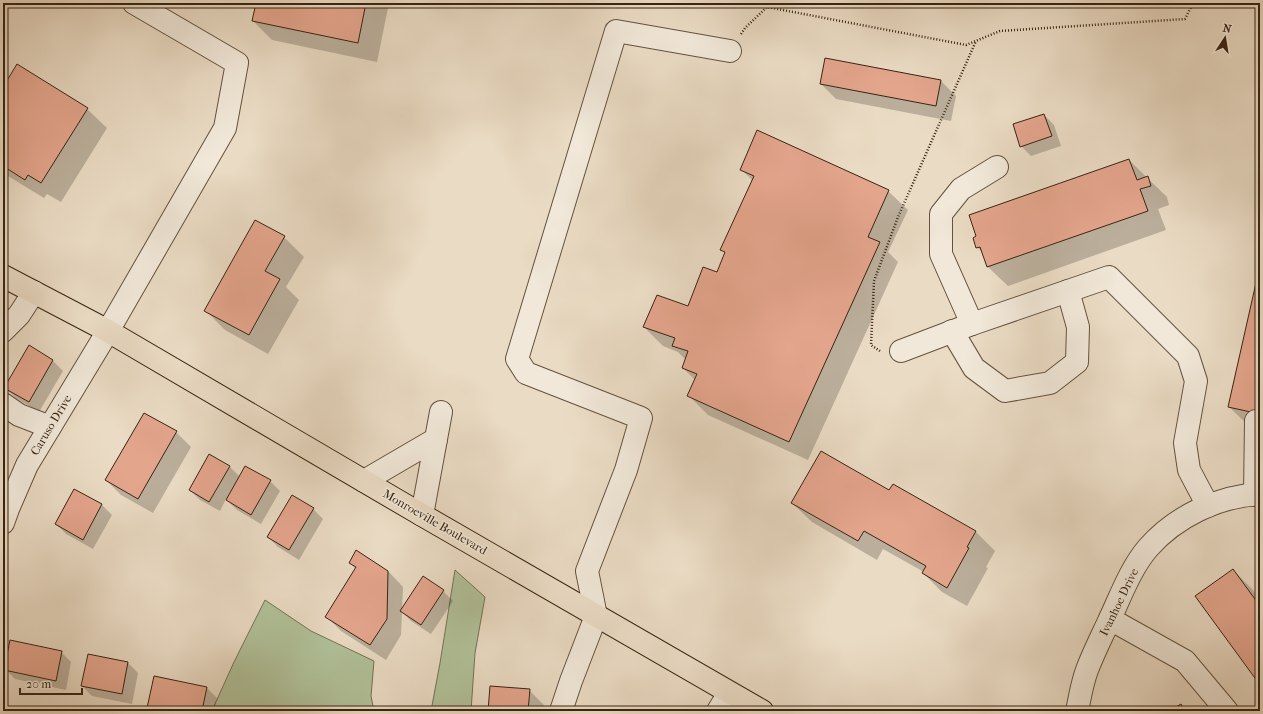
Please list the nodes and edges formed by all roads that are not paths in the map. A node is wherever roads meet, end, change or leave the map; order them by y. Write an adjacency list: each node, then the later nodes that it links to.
1 (134, 3): 10 (street, Caruso Drive)
2 (730, 51): 22 (street)
3 (997, 167): 9 (street)
4 (3, 263): 10 (main road, Monroeville Boulevard)
5 (3, 276): 7 (main road, Monroeville Boulevard)
6 (1068, 291): 9 (street); 9 (street); 19 (street)
7 (34, 292): 8 (street); 10 (main road, Monroeville Boulevard)
8 (7, 321)
9 (962, 327): 11 (street)
10 (108, 331): 15 (street, Caruso Drive); 17 (main road, Monroeville Boulevard)
11 (891, 352)
12 (3, 404): 15 (street)
13 (442, 412): 16 (street)
14 (1256, 421): 18 (street)
15 (50, 427): 21 (street, Caruso Drive)
16 (436, 439): 17 (street); 20 (street)
17 (364, 481): 20 (main road, Monroeville Boulevard)
18 (1258, 494): 19 (street, Ivanhoe Drive)
19 (1208, 506): 23 (street, Ivanhoe Drive)
20 (422, 515): 22 (main road, Monroeville Boulevard)
21 (3, 523)
22 (596, 616): 24 (main road, Monroeville Boulevard); 25 (street)
23 (1110, 619): 28 (street, Ivanhoe Drive); 29 (street)
24 (729, 693): 26 (street); 27 (main road, Monroeville Boulevard)
25 (561, 711)
26 (718, 711)
27 (762, 711)
28 (1077, 711)
29 (1227, 711)

